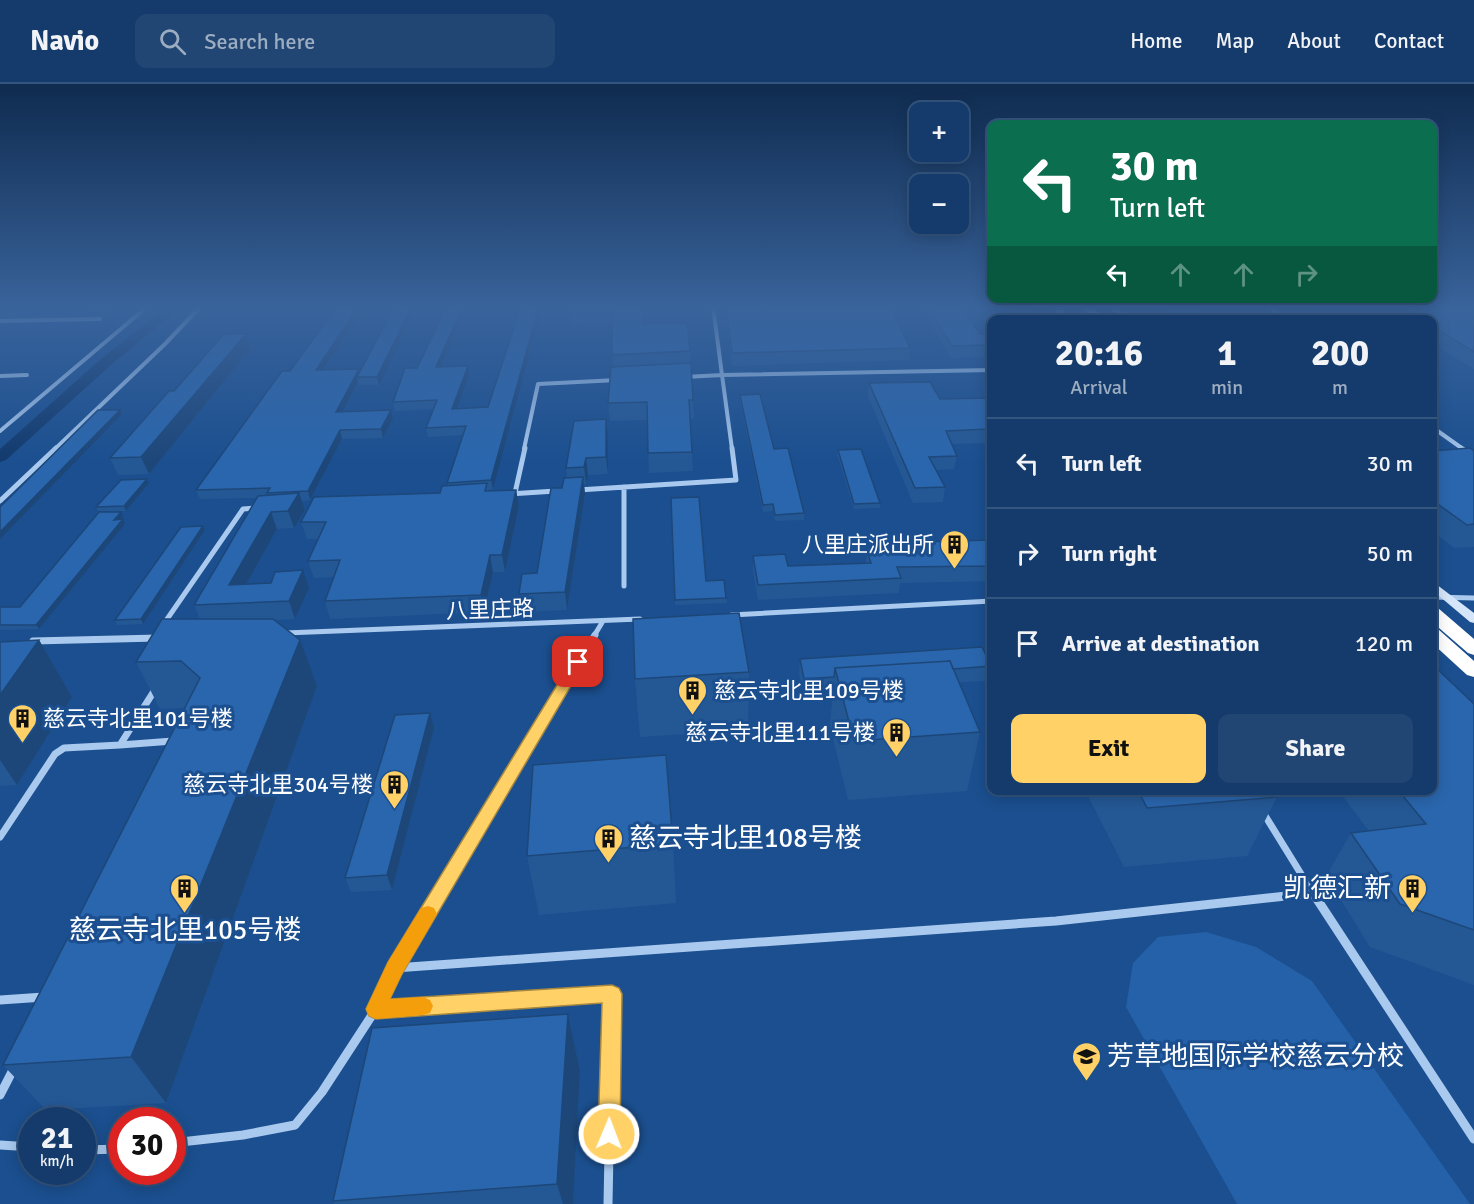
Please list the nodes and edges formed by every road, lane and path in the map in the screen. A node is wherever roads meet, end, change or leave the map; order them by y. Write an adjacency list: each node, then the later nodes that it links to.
1 (86, 358): 10 (street)
2 (150, 358): 18 (street)
3 (720, 358): 6 (street)
4 (987, 370): 6 (street)
5 (27, 375): 7 (street)
6 (722, 375): 8 (street); 13 (street)
7 (0, 376)
8 (676, 377)
9 (618, 380): 16 (street)
10 (0, 431)
11 (1437, 431): 12 (street)
12 (1474, 457)
13 (624, 487): 14 (street); 20 (street)
14 (569, 490)
15 (558, 491): 16 (street)
16 (515, 493): 17 (street)
17 (503, 494)
18 (0, 501)
19 (266, 508): 32 (street)
20 (624, 586)
21 (1437, 588): 24 (street)
22 (1437, 598): 24 (street)
23 (1474, 598): 24 (street)
24 (1450, 599): 29 (street)
25 (987, 602): 26 (street)
26 (720, 615)
27 (1437, 616): 36 (highway)
28 (650, 619): 30 (street, 八里庄路)
29 (1474, 619)
30 (603, 621): 31 (street, 八里庄路); 44 (street)
31 (281, 633)
32 (154, 638): 33 (street); 35 (street)
33 (165, 638)
34 (1437, 638): 37 (highway)
35 (29, 641)
36 (1474, 648)
37 (1474, 671)
38 (163, 676): 39 (street)
39 (120, 745): 40 (street); 42 (street)
40 (178, 747)
41 (1260, 809): 43 (street)
42 (0, 837)
43 (1312, 893): 44 (street); 50 (street)
44 (395, 968): 47 (street)
45 (0, 1000): 46 (street)
46 (46, 1006)
47 (376, 1009): 51 (street); 54 (street)
48 (20, 1056): 49 (street)
49 (0, 1095)
50 (1474, 1139)
51 (186, 1141)
52 (0, 1145): 53 (street)
53 (18, 1146)
54 (608, 1204)

